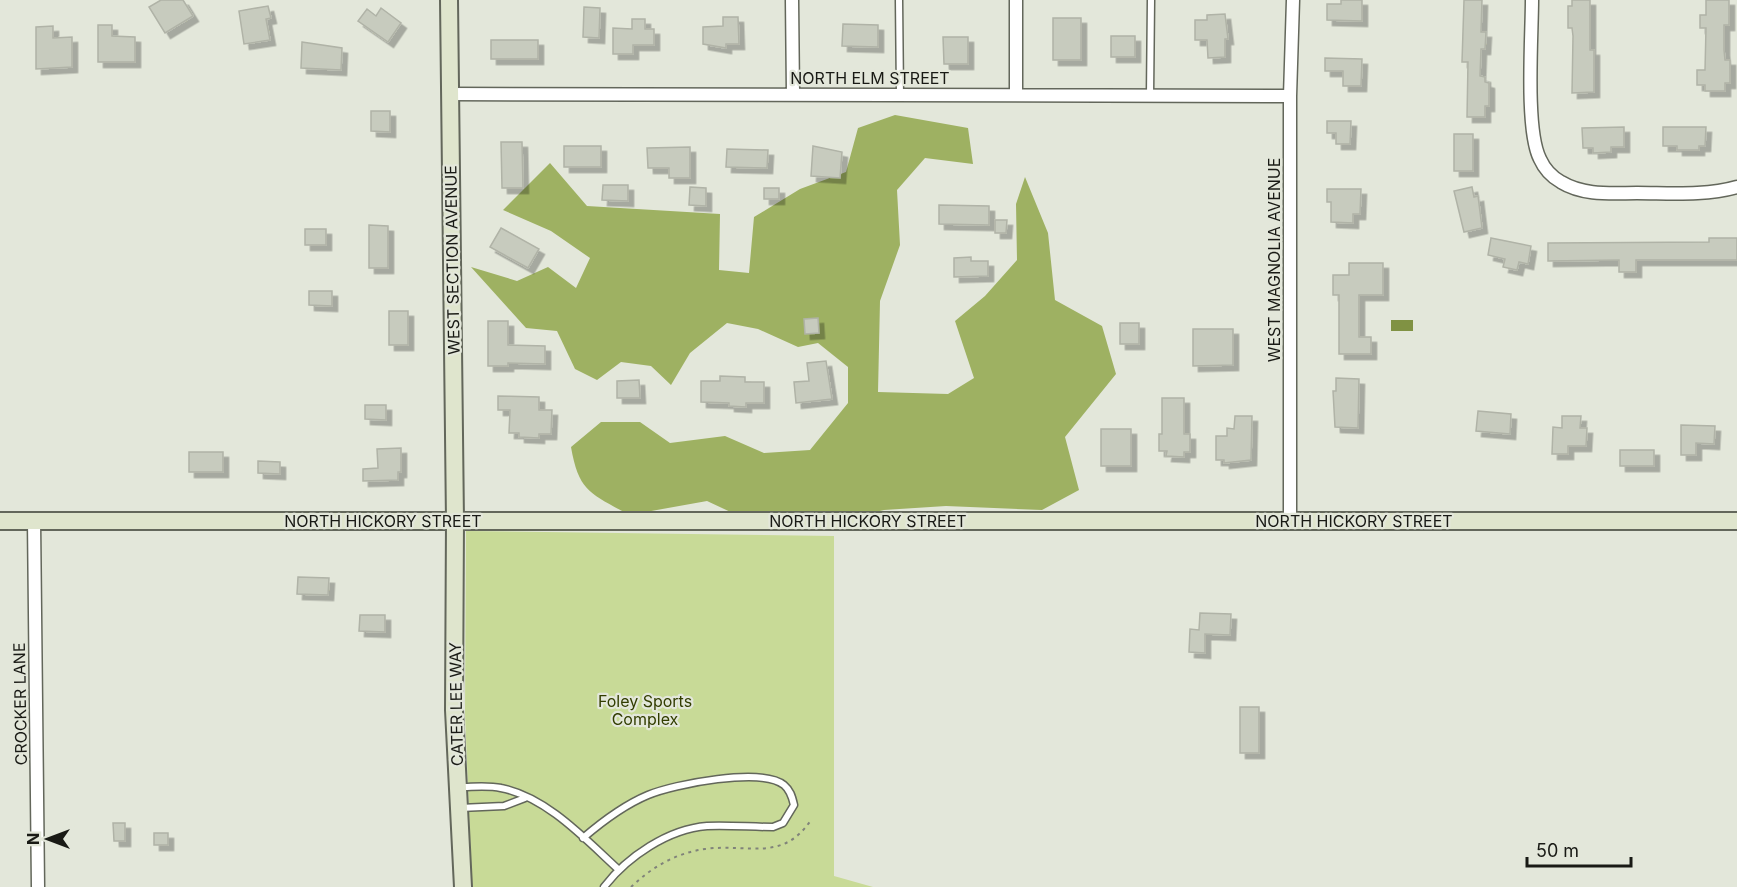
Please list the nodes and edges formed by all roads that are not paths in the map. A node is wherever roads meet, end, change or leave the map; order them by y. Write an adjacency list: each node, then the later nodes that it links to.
1 (449, 0): 8 (street, WEST SECTION AVENUE)
2 (792, 0): 9 (street)
3 (899, 0): 10 (lane)
4 (1016, 0): 11 (street)
5 (1150, 0): 12 (lane)
6 (1293, 0): 13 (street, WEST MAGNOLIA AVENUE)
7 (1532, 0): 14 (street)
8 (450, 94): 9 (street, NORTH ELM STREET); 17 (street, WEST SECTION AVENUE)
9 (793, 94): 10 (street, NORTH ELM STREET)
10 (900, 94): 11 (street, NORTH ELM STREET)
11 (1016, 95): 12 (street, NORTH ELM STREET)
12 (1150, 95): 13 (street, NORTH ELM STREET)
13 (1290, 96): 18 (street, WEST MAGNOLIA AVENUE)
14 (1737, 187)
15 (0, 521): 16 (street, NORTH HICKORY STREET)
16 (34, 521): 17 (street, NORTH HICKORY STREET); 25 (street, CROCKER LANE)
17 (455, 521): 18 (street, NORTH HICKORY STREET); 20 (street, CATER LEE WAY)
18 (1290, 521): 19 (street, NORTH HICKORY STREET)
19 (1737, 521)
20 (458, 787): 21 (lane); 22 (street, CATER LEE WAY)
21 (525, 798): 22 (lane); 23 (lane)
22 (459, 808): 26 (street, CATER LEE WAY)
23 (584, 838): 24 (lane); 24 (lane)
24 (619, 870): 27 (lane)
25 (38, 887)
26 (464, 887)
27 (604, 887)

